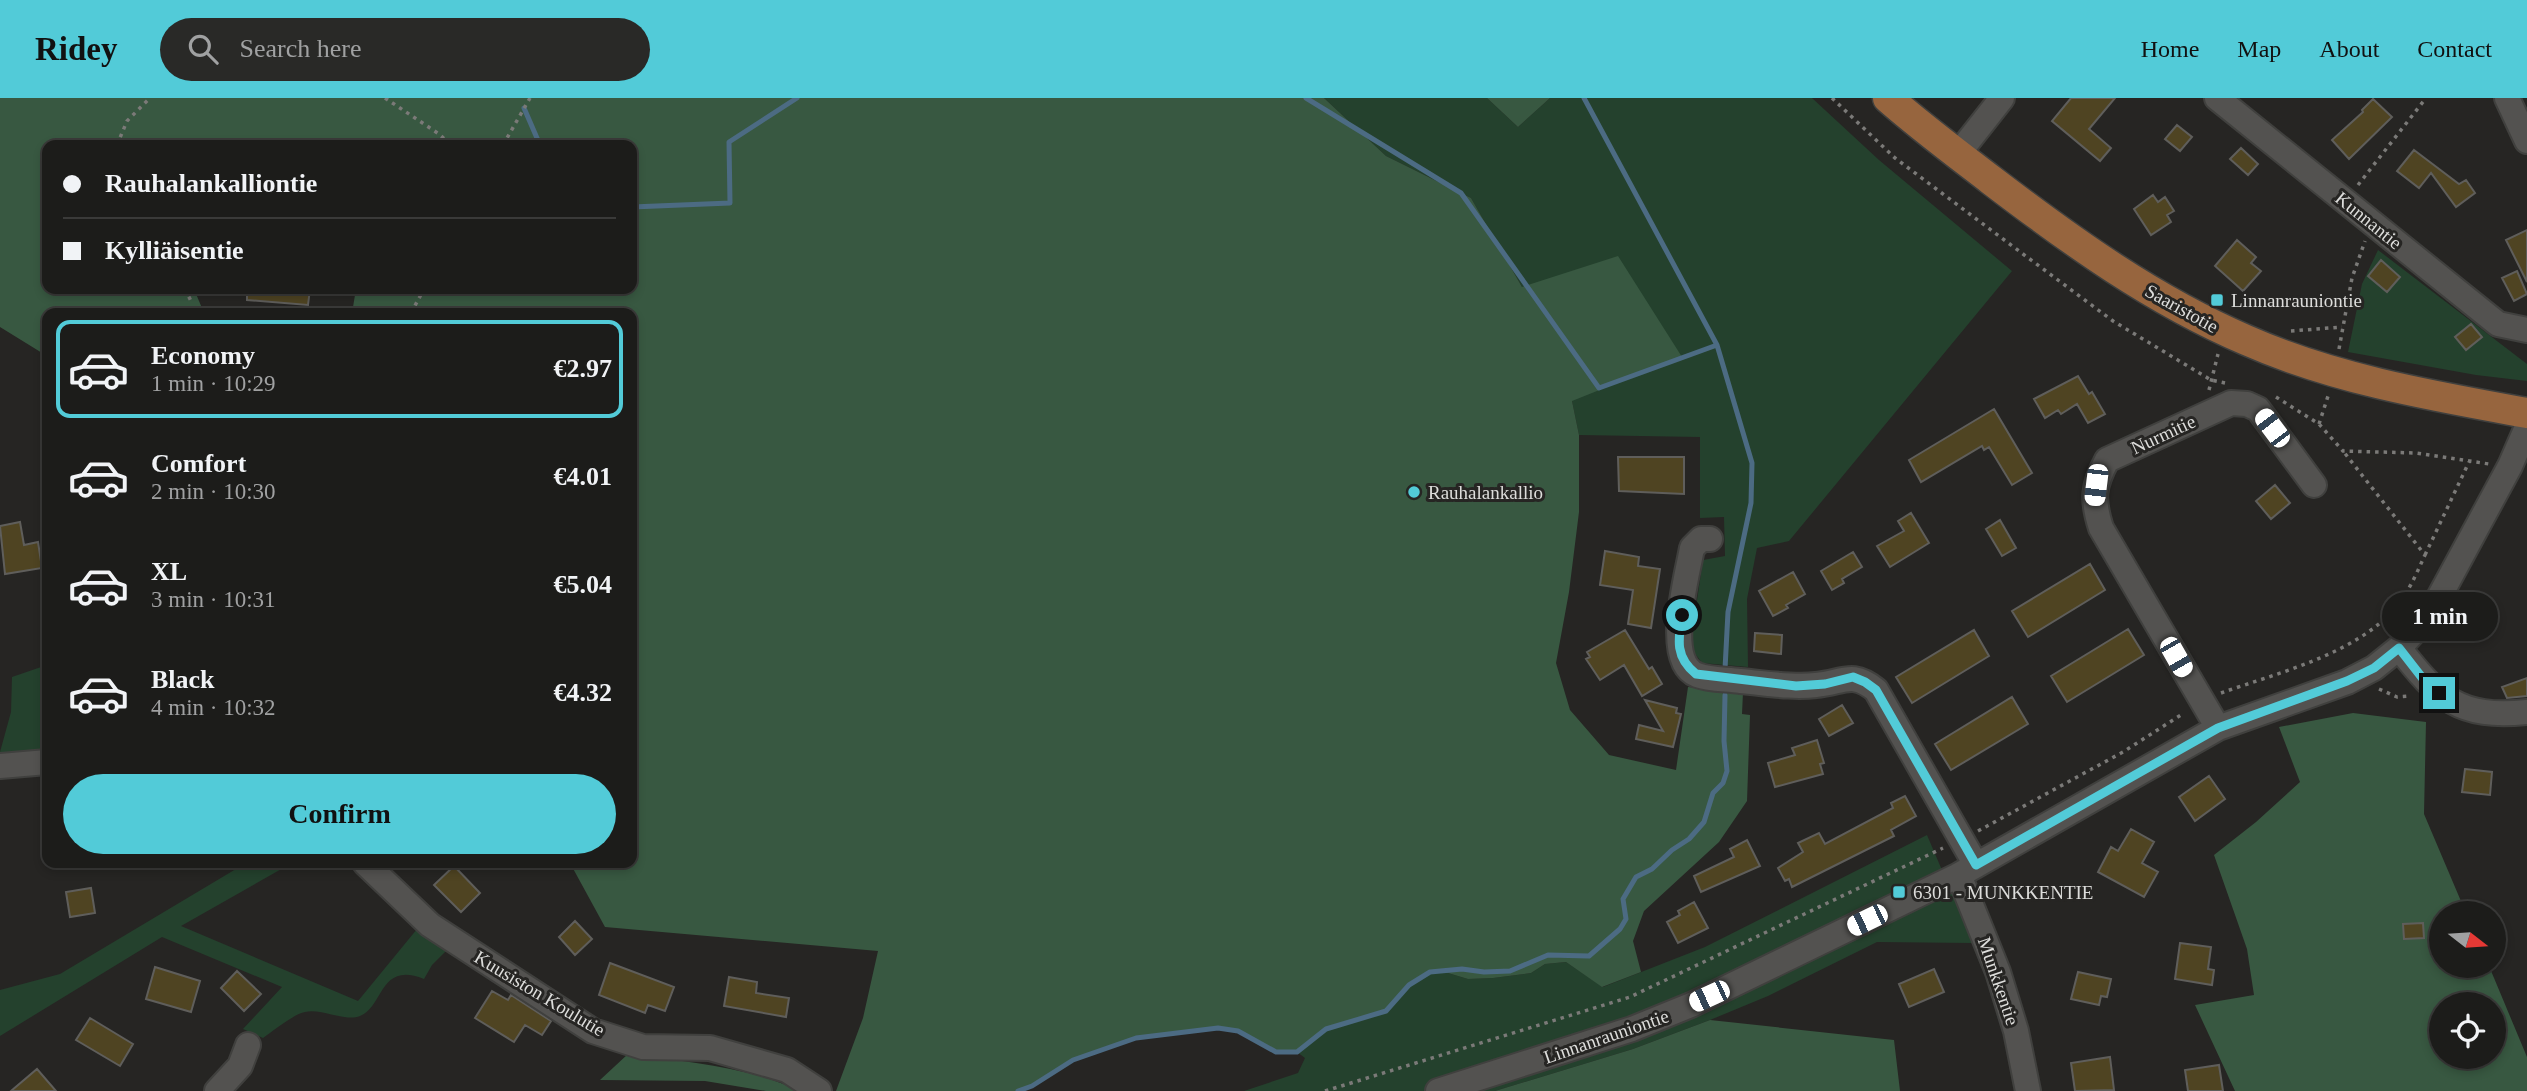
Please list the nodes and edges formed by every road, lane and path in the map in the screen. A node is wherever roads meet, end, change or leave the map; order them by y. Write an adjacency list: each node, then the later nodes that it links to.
1 (150, 98): 10 (path)
2 (385, 98): 11 (path)
3 (530, 98): 12 (path)
4 (1832, 98): 24 (path)
5 (1888, 98): 14 (main road, Saaristotie)
6 (2002, 98): 14 (street)
7 (2217, 98): 15 (street, Kunnantie)
8 (2426, 98): 15 (path)
9 (2507, 98): 13 (street)
10 (119, 140)
11 (446, 140)
12 (506, 140)
13 (2527, 141)
14 (1958, 155): 28 (main road, Saaristotie)
15 (2346, 201): 16 (street, Kunnantie)
16 (2372, 223): 19 (path); 20 (street, Kunnantie)
17 (188, 294): 18 (path)
18 (191, 301)
19 (2343, 327): 21 (path); 22 (path)
20 (2527, 330)
21 (2288, 331)
22 (2338, 354)
23 (2227, 358): 24 (path)
24 (2211, 380): 25 (path); 29 (path)
25 (2235, 384)
26 (2330, 388): 30 (path)
27 (2270, 394): 30 (path)
28 (2527, 413)
29 (2203, 416): 34 (street, Nurmitie); 39 (street, Nurmitie)
30 (2319, 424): 32 (path)
31 (2527, 427): 33 (street, Linnanrauniontie)
32 (2469, 462): 33 (path); 36 (path)
33 (2510, 466): 37 (street, Linnanrauniontie)
34 (2314, 485)
35 (1710, 539): 43 (street, Munkkentie)
36 (2425, 555)
37 (2399, 648): 38 (street); 39 (street, Linnanrauniontie)
38 (2527, 712)
39 (2218, 728): 43 (street, Linnanrauniontie)
40 (42, 762): 41 (street)
41 (0, 766)
42 (370, 868): 46 (street, Kuusiston Koulutie)
43 (1967, 870): 47 (street, Linnanrauniontie); 48 (street, Munkkentie)
44 (248, 1045): 45 (street)
45 (217, 1091)
46 (819, 1091)
47 (1438, 1091)
48 (2028, 1091)

